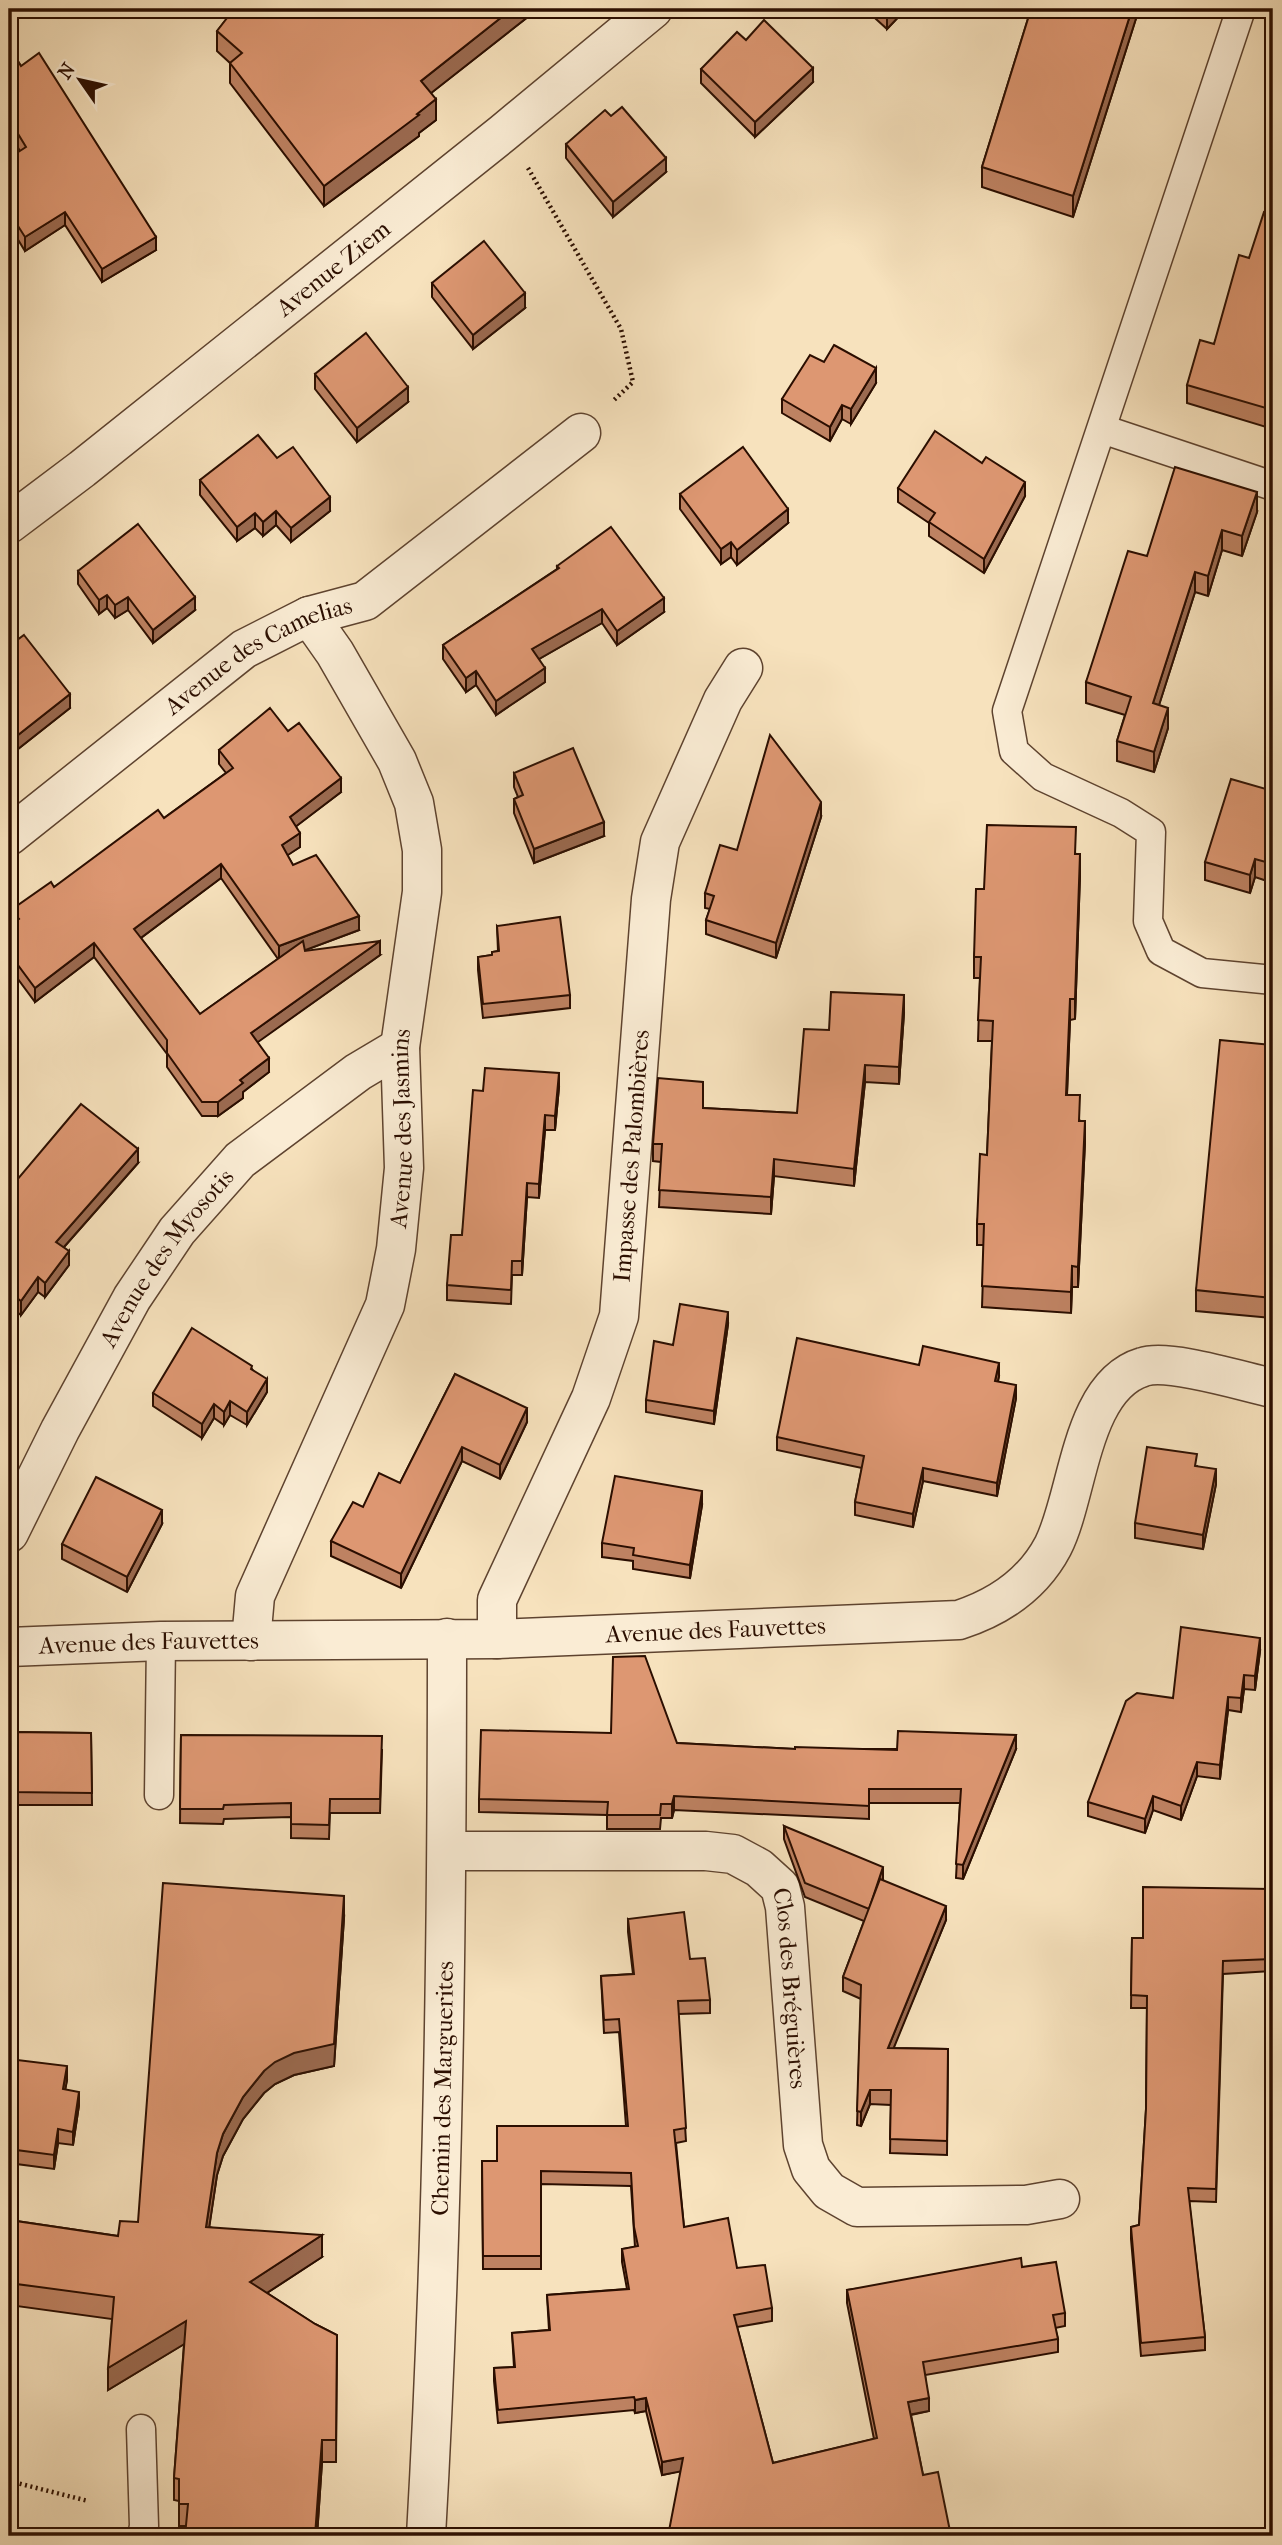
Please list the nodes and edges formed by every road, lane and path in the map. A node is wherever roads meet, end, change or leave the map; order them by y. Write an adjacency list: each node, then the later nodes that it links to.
1 (653, 9): 3 (street, Avenue Ziem)
2 (1241, 9): 4 (lane)
3 (503, 133): 5 (path); 7 (street, Avenue Ziem)
4 (1102, 429): 6 (lane); 11 (lane)
5 (581, 433): 8 (street, Avenue des Camelias)
6 (1273, 486)
7 (9, 524)
8 (309, 616): 10 (street, Avenue des Camelias); 12 (street, Avenue des Jasmins)
9 (743, 668): 16 (street, Impasse des Palombières)
10 (9, 836)
11 (1273, 981)
12 (400, 1047): 14 (street, Avenue des Myosotis); 17 (street, Avenue des Jasmins)
13 (1273, 1388): 16 (street, Avenue des Fauvettes)
14 (9, 1533)
15 (447, 1638): 16 (street, Avenue des Fauvettes); 17 (street, Avenue des Fauvettes); 21 (street, Chemin des Marguerites)
16 (498, 1639)
17 (251, 1641): 18 (street, Avenue des Fauvettes)
18 (161, 1642): 19 (street, Avenue des Fauvettes); 20 (lane)
19 (9, 1647)
20 (159, 1795)
21 (447, 1851): 22 (street, Clos des Bréguières); 27 (street, Chemin des Marguerites)
22 (1060, 2199)
23 (141, 2429): 26 (lane)
24 (9, 2481): 25 (path)
25 (88, 2501)
26 (142, 2536)
27 (426, 2536)

